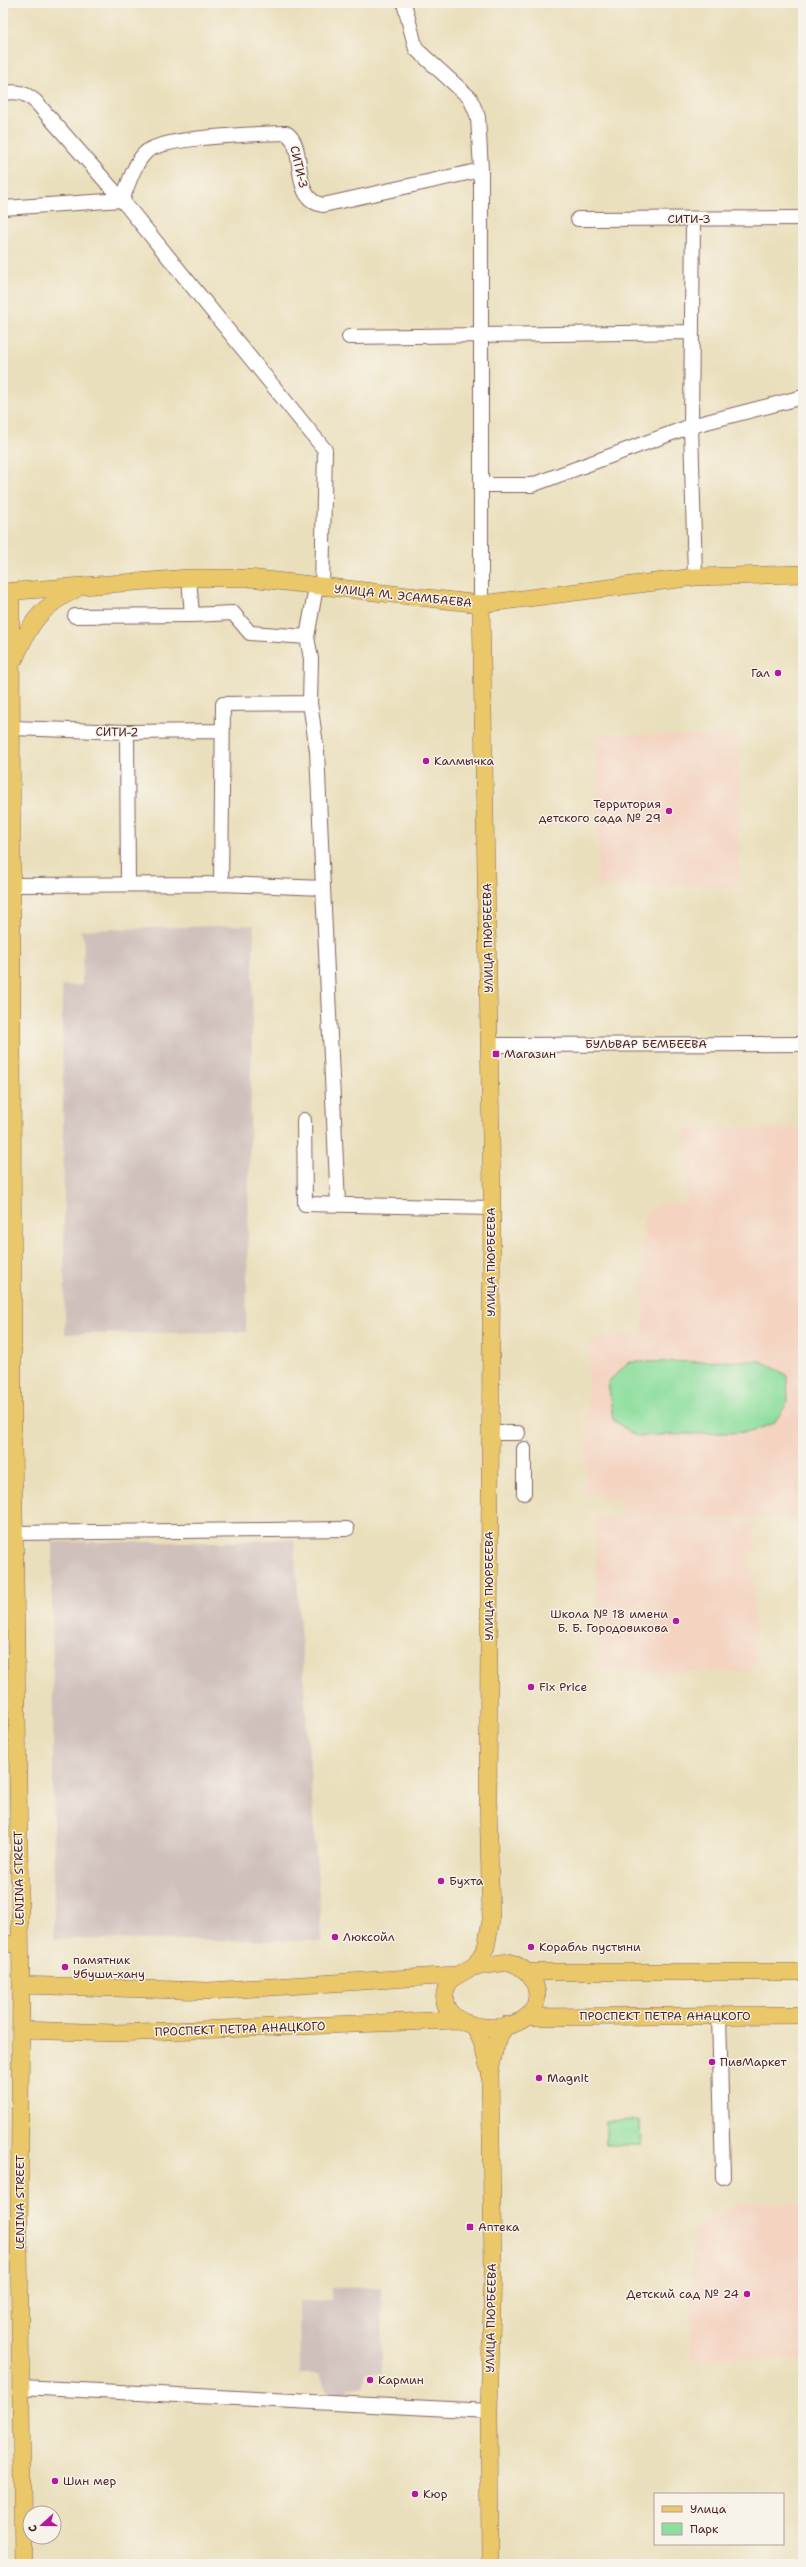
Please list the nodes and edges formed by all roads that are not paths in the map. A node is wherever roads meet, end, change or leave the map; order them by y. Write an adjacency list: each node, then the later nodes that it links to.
1 (404, 3): 3 (street)
2 (3, 93): 4 (street)
3 (481, 170): 4 (street, СИТИ-3); 10 (street)
4 (122, 200): 5 (street); 19 (street)
5 (3, 208)
6 (801, 218): 8 (street, СИТИ-3)
7 (578, 219): 8 (street, СИТИ-3)
8 (693, 219): 9 (street)
9 (692, 332): 10 (street); 13 (street)
10 (481, 335): 11 (street); 14 (street)
11 (349, 337)
12 (803, 397): 13 (street)
13 (691, 426): 14 (street); 16 (street)
14 (483, 485): 21 (street)
15 (803, 574): 16 (main road, УЛИЦА М. ЭСАМБАЕВА)
16 (695, 577): 21 (main road, УЛИЦА М. ЭСАМБАЕВА)
17 (189, 578): 18 (main road, УЛИЦА М. ЭСАМБАЕВА); 19 (main road, УЛИЦА М. ЭСАМБАЕВА); 22 (street)
18 (83, 586): 20 (main road, УЛИЦА М. ЭСАМБАЕВА); 26 (main road)
19 (319, 588): 21 (main road, УЛИЦА М. ЭСАМБАЕВА); 25 (street)
20 (7, 592): 26 (main road, LENINA STREET)
21 (481, 604): 36 (main road, УЛИЦА ПЮРБЕЕВА)
22 (192, 615): 23 (street); 25 (street)
23 (75, 616)
24 (3, 635): 26 (main road)
25 (307, 637): 27 (street)
26 (12, 664): 28 (main road, LENINA STREET)
27 (310, 703): 29 (street); 34 (street)
28 (12, 728): 30 (street, СИТИ-2); 33 (main road, LENINA STREET)
29 (222, 731): 30 (street, СИТИ-2); 32 (street)
30 (127, 732): 31 (street)
31 (128, 884): 32 (street); 33 (street)
32 (221, 884): 34 (street)
33 (13, 885): 45 (main road, LENINA STREET)
34 (323, 888): 38 (street)
35 (803, 1044): 36 (street, БУЛЬВАР БЕМБЕЕВА)
36 (490, 1045): 39 (main road, УЛИЦА ПЮРБЕЕВА)
37 (304, 1120): 38 (street)
38 (338, 1204): 39 (street)
39 (492, 1208): 40 (main road, УЛИЦА ПЮРБЕЕВА)
40 (490, 1433): 41 (street); 46 (main road, УЛИЦА ПЮРБЕЕВА)
41 (518, 1433)
42 (524, 1449): 43 (street)
43 (524, 1493)
44 (347, 1528): 45 (street)
45 (14, 1533): 48 (main road, LENINA STREET)
46 (491, 1920): 49 (main road); 50 (main road)
47 (3, 1944): 48 (main road)
48 (20, 1944): 54 (main road, LENINA STREET)
49 (509, 1962): 50 (main road); 51 (main road)
50 (475, 1966): 53 (main road)
51 (527, 1972): 52 (main road); 57 (main road)
52 (803, 1972)
53 (455, 1975): 54 (main road); 58 (main road)
54 (21, 1985): 61 (main road, LENINA STREET)
55 (718, 2015): 56 (main road, ПРОСПЕКТ ПЕТРА АНАЦКОГО); 57 (main road, ПРОСПЕКТ ПЕТРА АНАЦКОГО); 63 (street)
56 (803, 2015)
57 (527, 2017): 59 (main road)
58 (458, 2020): 60 (main road); 61 (main road, ПРОСПЕКТ ПЕТРА АНАЦКОГО)
59 (506, 2025): 60 (main road); 62 (main road)
60 (474, 2026): 62 (main road)
61 (21, 2030): 64 (main road, LENINA STREET)
62 (490, 2072): 65 (main road, УЛИЦА ПЮРБЕЕВА)
63 (723, 2177)
64 (22, 2387): 65 (street); 66 (main road, LENINA STREET)
65 (489, 2411): 67 (main road, УЛИЦА ПЮРБЕЕВА)
66 (23, 2564)
67 (490, 2564)

